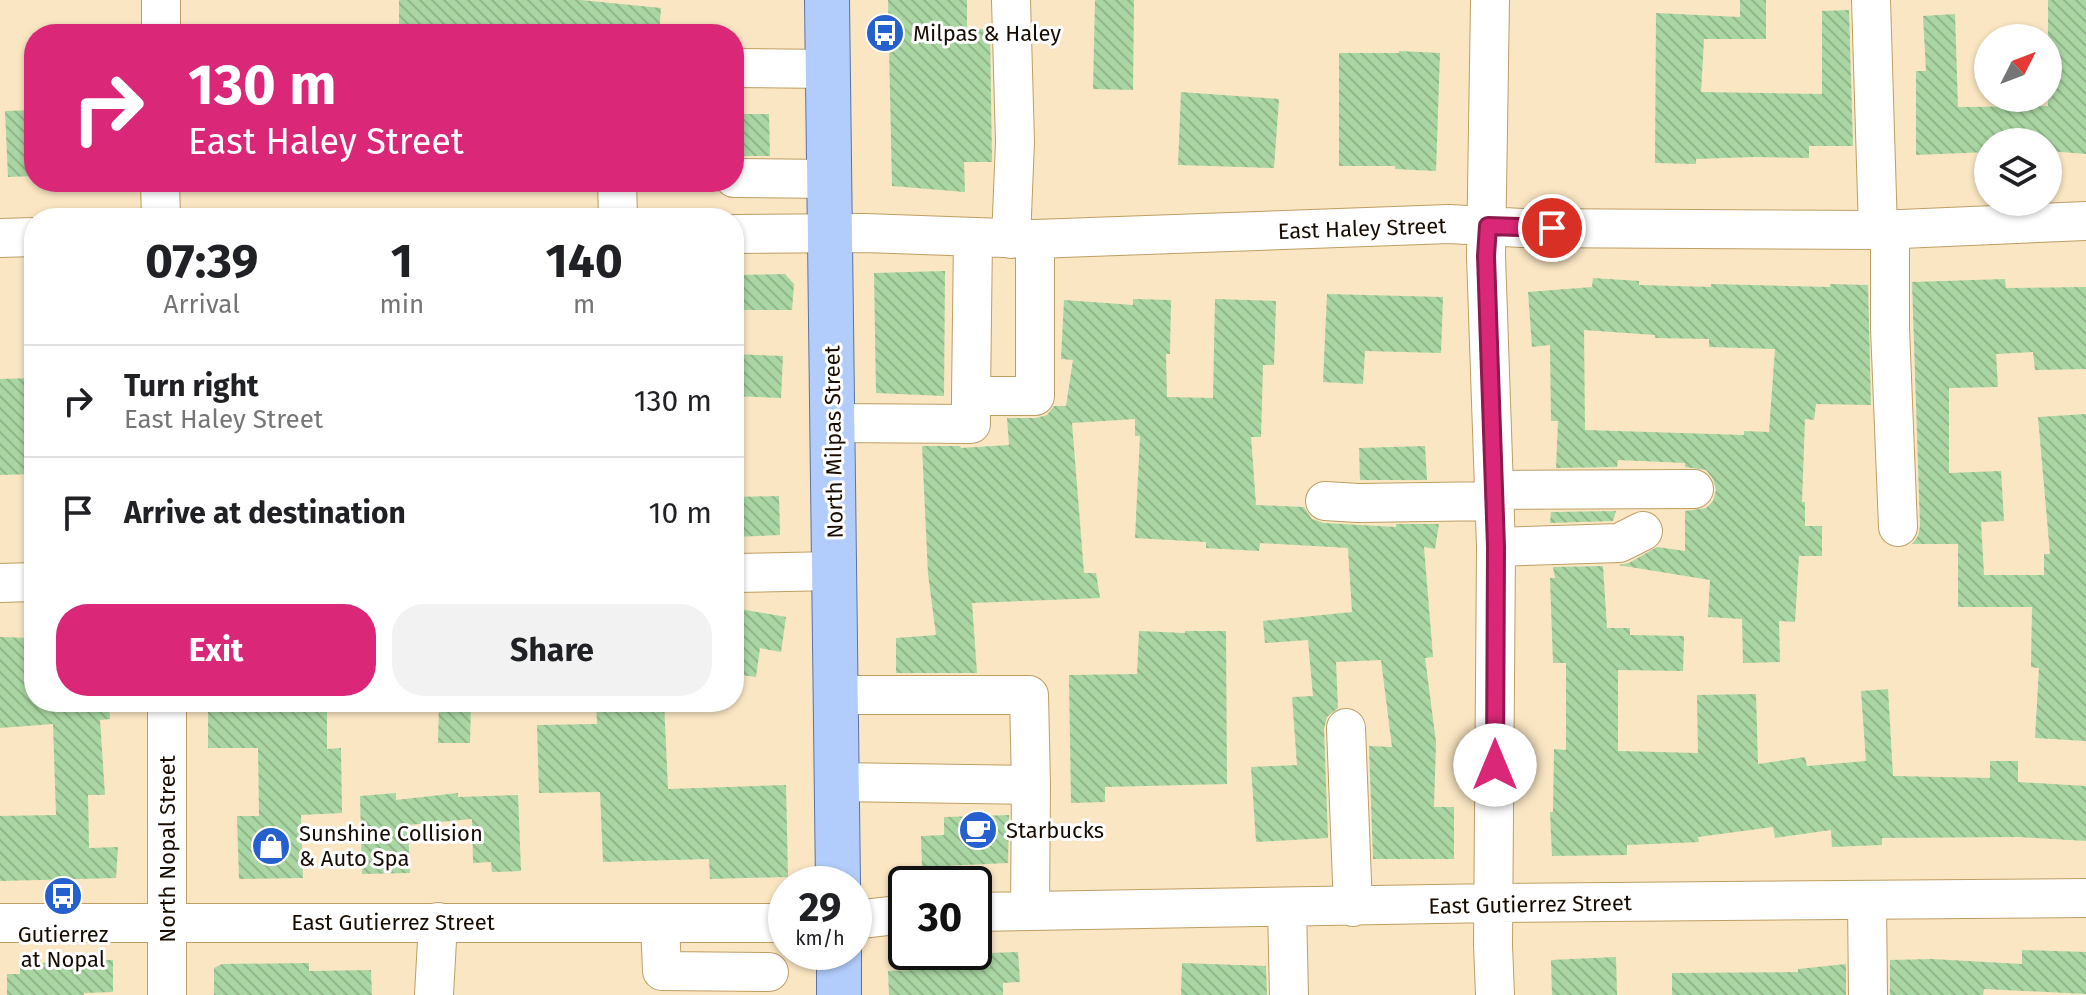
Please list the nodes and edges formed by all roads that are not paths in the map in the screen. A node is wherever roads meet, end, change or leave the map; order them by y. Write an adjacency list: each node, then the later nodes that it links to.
1 (161, 0): 6 (street)
2 (827, 0): 8 (main road, North Milpas Street)
3 (1011, 0): 19 (street)
4 (1490, 0): 12 (street)
5 (1871, 0): 13 (street)
6 (161, 24)
7 (744, 68): 8 (street)
8 (829, 69): 10 (main road, North Milpas Street)
9 (744, 178): 10 (street)
10 (830, 179): 14 (main road, North Milpas Street)
11 (2086, 221): 13 (street, East Haley Street)
12 (1488, 226): 13 (street, East Haley Street); 19 (street, East Haley Street); 23 (street)
13 (1884, 230): 25 (street)
14 (831, 233): 15 (street, East Haley Street); 18 (street, East Haley Street); 21 (main road, North Milpas Street)
15 (744, 234)
16 (24, 237): 17 (street)
17 (0, 238)
18 (973, 238): 19 (street, East Haley Street); 20 (street)
19 (1023, 239): 20 (street)
20 (971, 396): 21 (street)
21 (833, 423): 28 (main road, North Milpas Street)
22 (1694, 489): 23 (street)
23 (1495, 496): 24 (street); 27 (street)
24 (1325, 501)
25 (1898, 527)
26 (1643, 531): 27 (street)
27 (1496, 547): 40 (street)
28 (834, 571): 29 (street); 32 (main road, North Milpas Street)
29 (744, 573)
30 (24, 582): 31 (street)
31 (0, 583)
32 (835, 695): 35 (main road, North Milpas Street); 36 (street)
33 (167, 712): 47 (street, North Nopal Street)
34 (1346, 728): 41 (street)
35 (836, 782): 36 (street); 37 (main road, North Milpas Street)
36 (1031, 785): 44 (street)
37 (838, 866)
38 (2086, 898): 39 (street, East Gutierrez Street)
39 (1867, 900): 40 (street, East Gutierrez Street); 57 (street)
40 (1494, 903): 41 (street, East Gutierrez Street); 56 (street)
41 (1353, 907): 42 (street, East Gutierrez Street)
42 (1287, 908): 44 (street, East Gutierrez Street); 55 (street)
43 (992, 913): 44 (street, East Gutierrez Street)
44 (1051, 918)
45 (438, 922): 47 (street, East Gutierrez Street); 48 (street, East Gutierrez Street); 53 (street)
46 (0, 923): 47 (street, East Gutierrez Street)
47 (168, 923): 52 (street, North Nopal Street)
48 (660, 923): 49 (street, East Gutierrez Street); 51 (street)
49 (768, 923)
50 (839, 970): 54 (main road)
51 (769, 972)
52 (167, 995)
53 (434, 995)
54 (839, 995)
55 (1289, 995)
56 (1495, 995)
57 (1868, 995)

